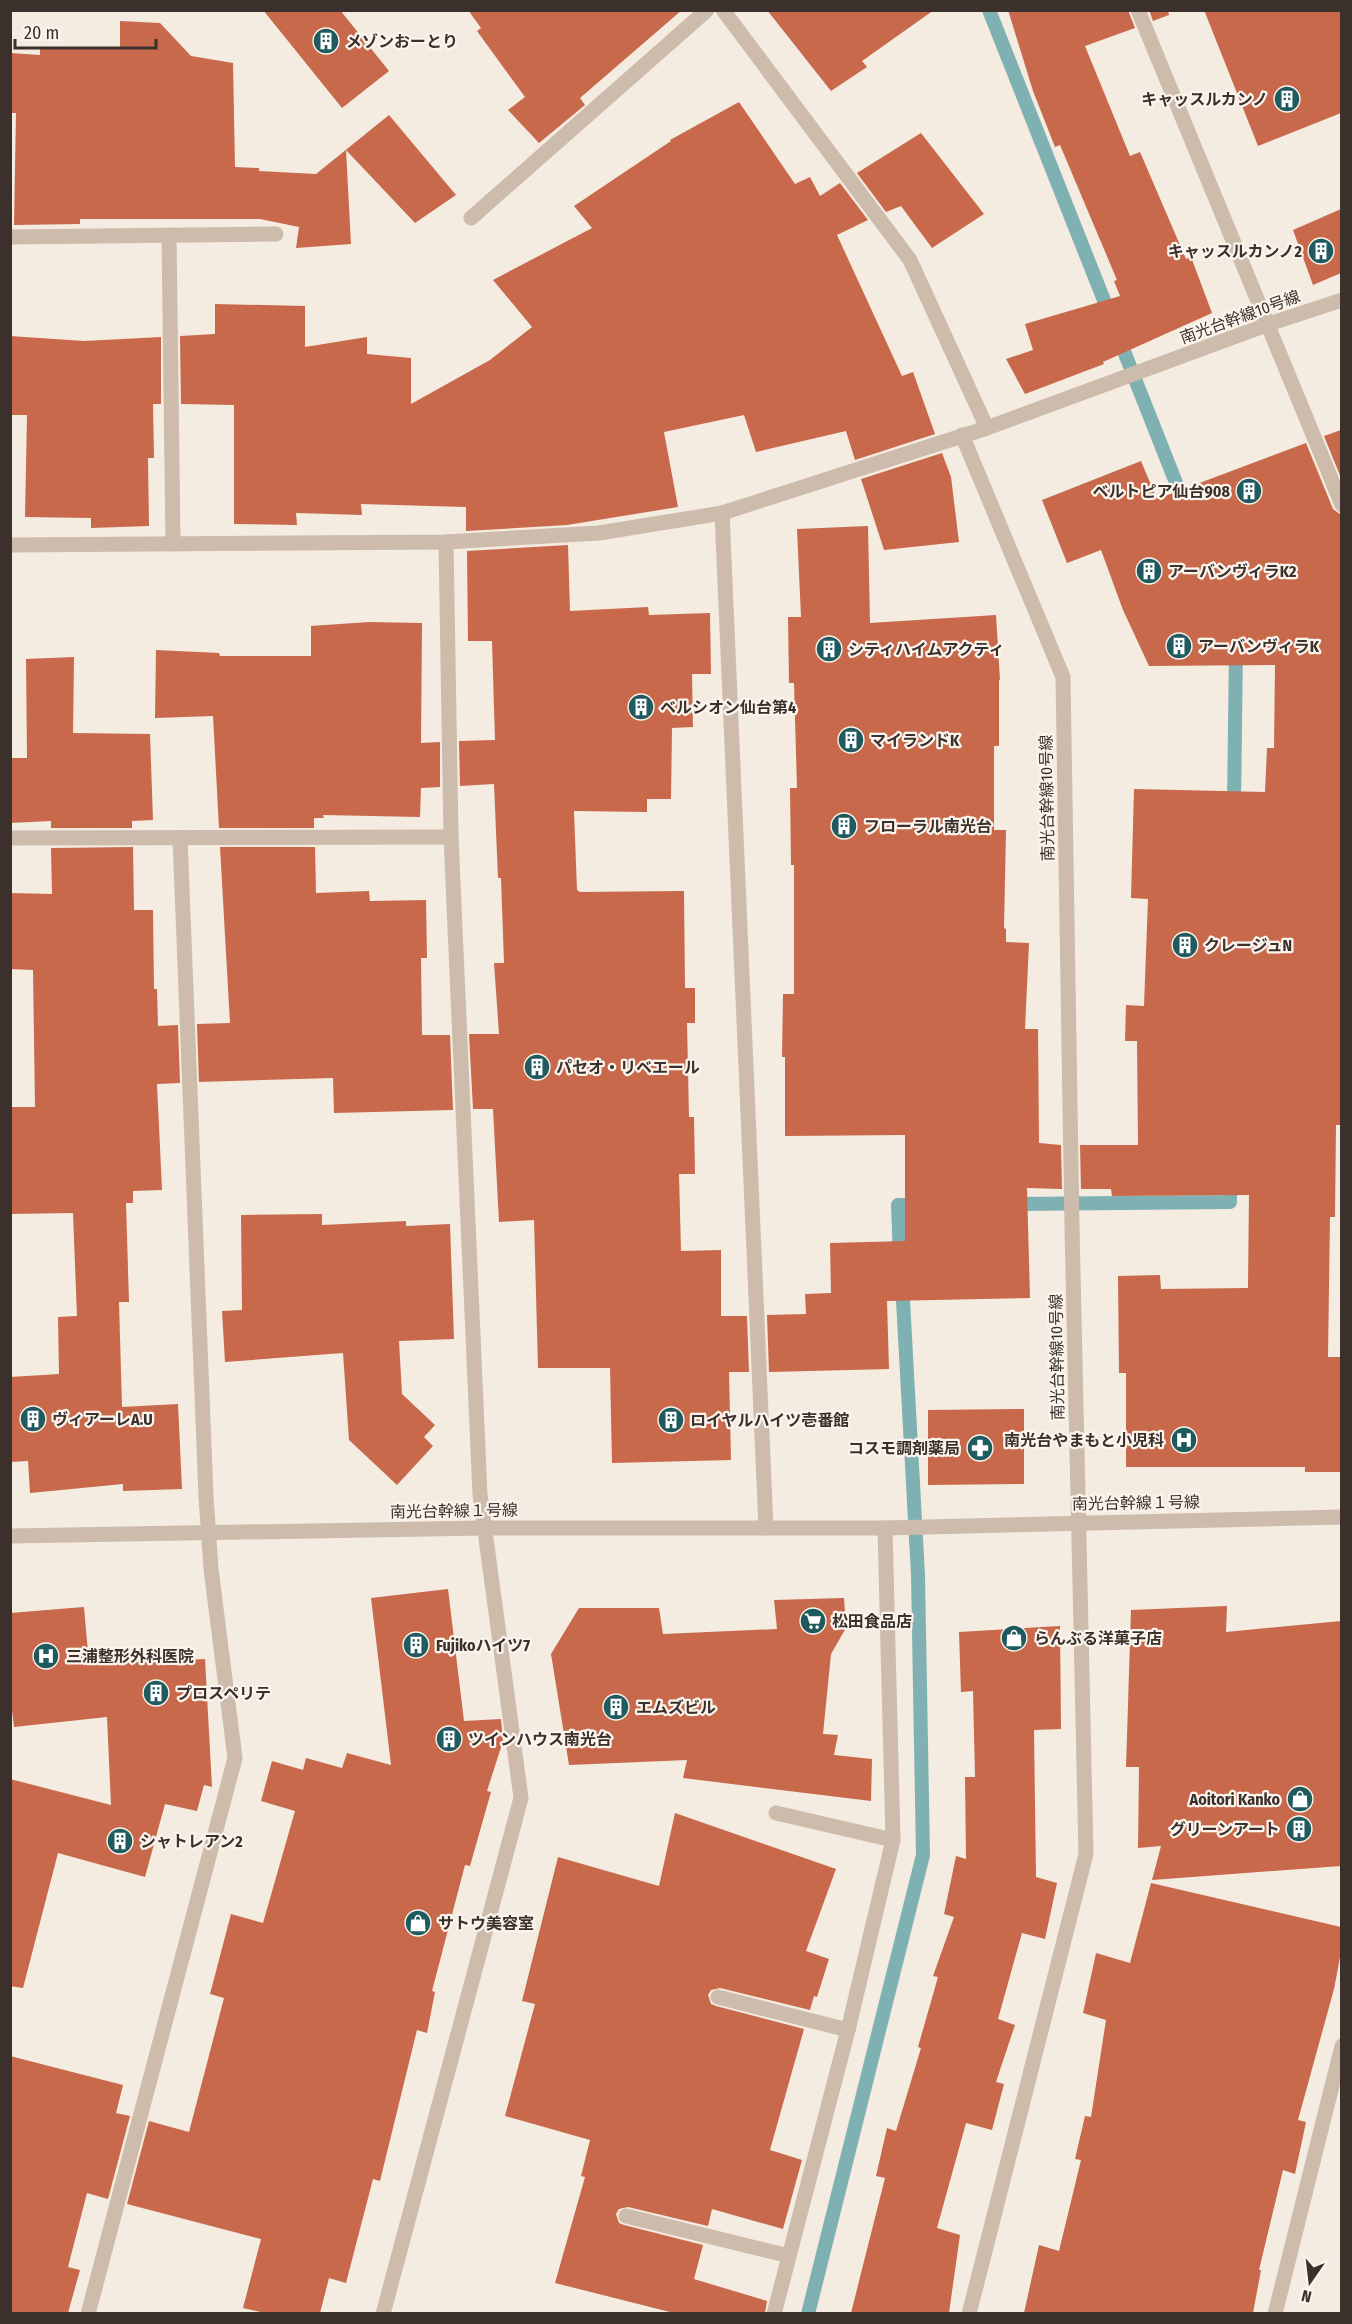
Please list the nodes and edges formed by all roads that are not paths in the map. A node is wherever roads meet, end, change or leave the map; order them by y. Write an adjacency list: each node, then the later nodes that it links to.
1 (707, 10): 4 (street)
2 (723, 10): 10 (street)
3 (1138, 10): 9 (street)
4 (471, 218)
5 (276, 234): 6 (street)
6 (169, 235): 7 (street); 15 (street)
7 (10, 237)
8 (1341, 300): 9 (street, 南光台幹線10号線)
9 (1269, 324): 10 (street, 南光台幹線10号線); 12 (street)
10 (987, 428): 11 (street, 南光台幹線10号線)
11 (962, 435): 13 (street, 南光台幹線10号線); 21 (street, 南光台幹線10号線)
12 (1341, 505)
13 (722, 513): 14 (street, 南光台幹線10号線); 24 (street)
14 (446, 542): 15 (street, 南光台幹線10号線); 17 (street)
15 (173, 544): 16 (street, 南光台幹線10号線)
16 (10, 545)
17 (451, 837): 19 (street); 23 (street)
18 (10, 838): 19 (street)
19 (180, 838): 25 (street)
20 (1341, 1516): 21 (street, 南光台幹線１号線)
21 (1080, 1522): 22 (street, 南光台幹線１号線); 37 (street, 南光台幹線10号線)
22 (891, 1527): 24 (street, 南光台幹線１号線); 28 (street)
23 (484, 1528): 24 (street, 南光台幹線１号線); 25 (street, 南光台幹線１号線); 35 (street)
24 (766, 1528)
25 (208, 1533): 26 (street, 南光台幹線１号線); 34 (street)
26 (10, 1536)
27 (776, 1813): 28 (street)
28 (893, 1840): 30 (street)
29 (718, 1997): 30 (street)
30 (848, 2030): 33 (street)
31 (1341, 2046): 38 (street)
32 (626, 2216): 33 (street)
33 (789, 2256): 36 (street)
34 (88, 2313)
35 (383, 2313)
36 (774, 2313)
37 (969, 2313)
38 (1275, 2313)

